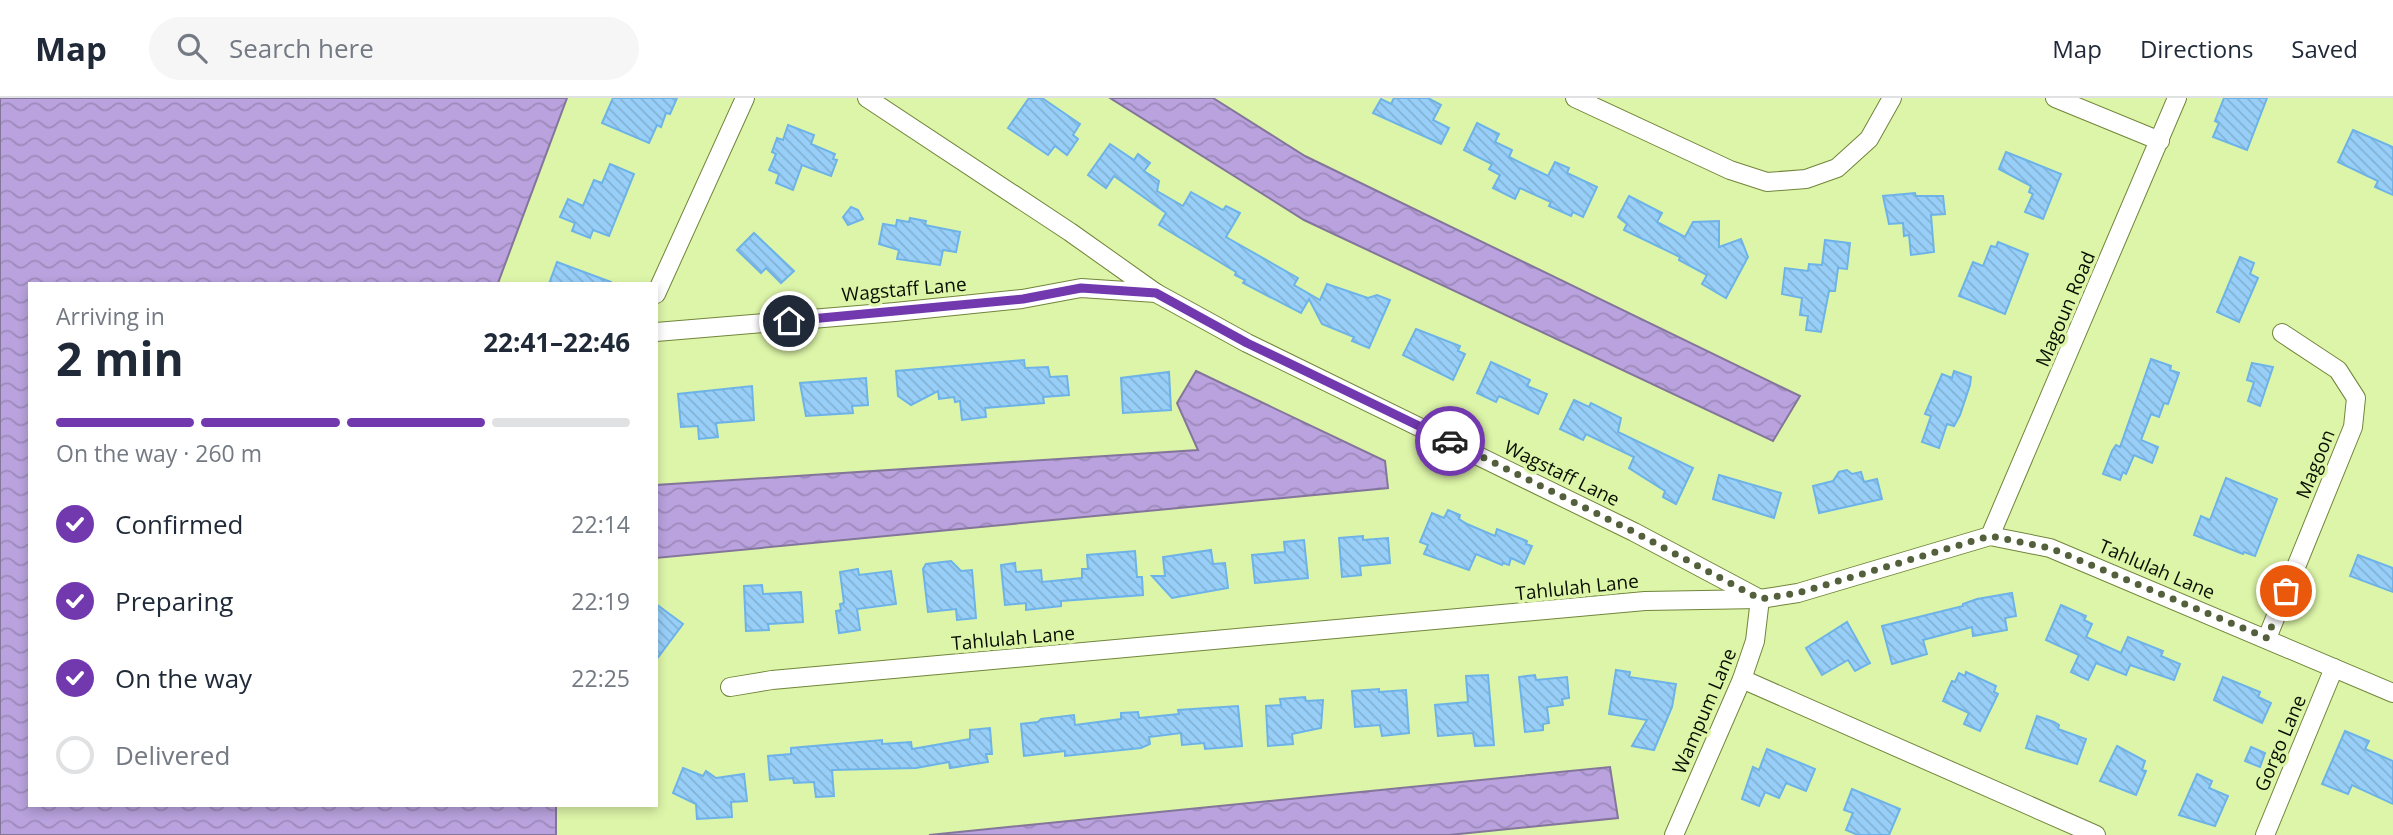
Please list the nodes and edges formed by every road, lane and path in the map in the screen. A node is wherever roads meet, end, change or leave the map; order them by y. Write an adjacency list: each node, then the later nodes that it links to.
1 (745, 98): 8 (street)
2 (867, 98): 9 (street, Wagstaff Lane)
3 (1575, 98): 4 (street)
4 (1892, 98)
5 (2055, 98): 7 (street)
6 (2177, 98): 7 (street, Magoun Road)
7 (2160, 141): 12 (street, Magoun Road)
8 (658, 290)
9 (1156, 293): 10 (street, Wagstaff Lane); 13 (street, Wagstaff Lane)
10 (658, 332)
11 (2282, 333): 14 (street, Magoon)
12 (1990, 536): 13 (street, Tahlulah Lane); 14 (street, Tahlulah Lane)
13 (1760, 599): 16 (street, Wampum Lane); 17 (street, Tahlulah Lane)
14 (2267, 638): 15 (street, Tahlulah Lane)
15 (2334, 668): 18 (street, Tahlulah Lane); 21 (street, Gorgo Lane)
16 (1742, 679): 19 (street, Wampum Lane); 20 (street)
17 (730, 687)
18 (2393, 693)
19 (1674, 835)
20 (2096, 835)
21 (2265, 835)

